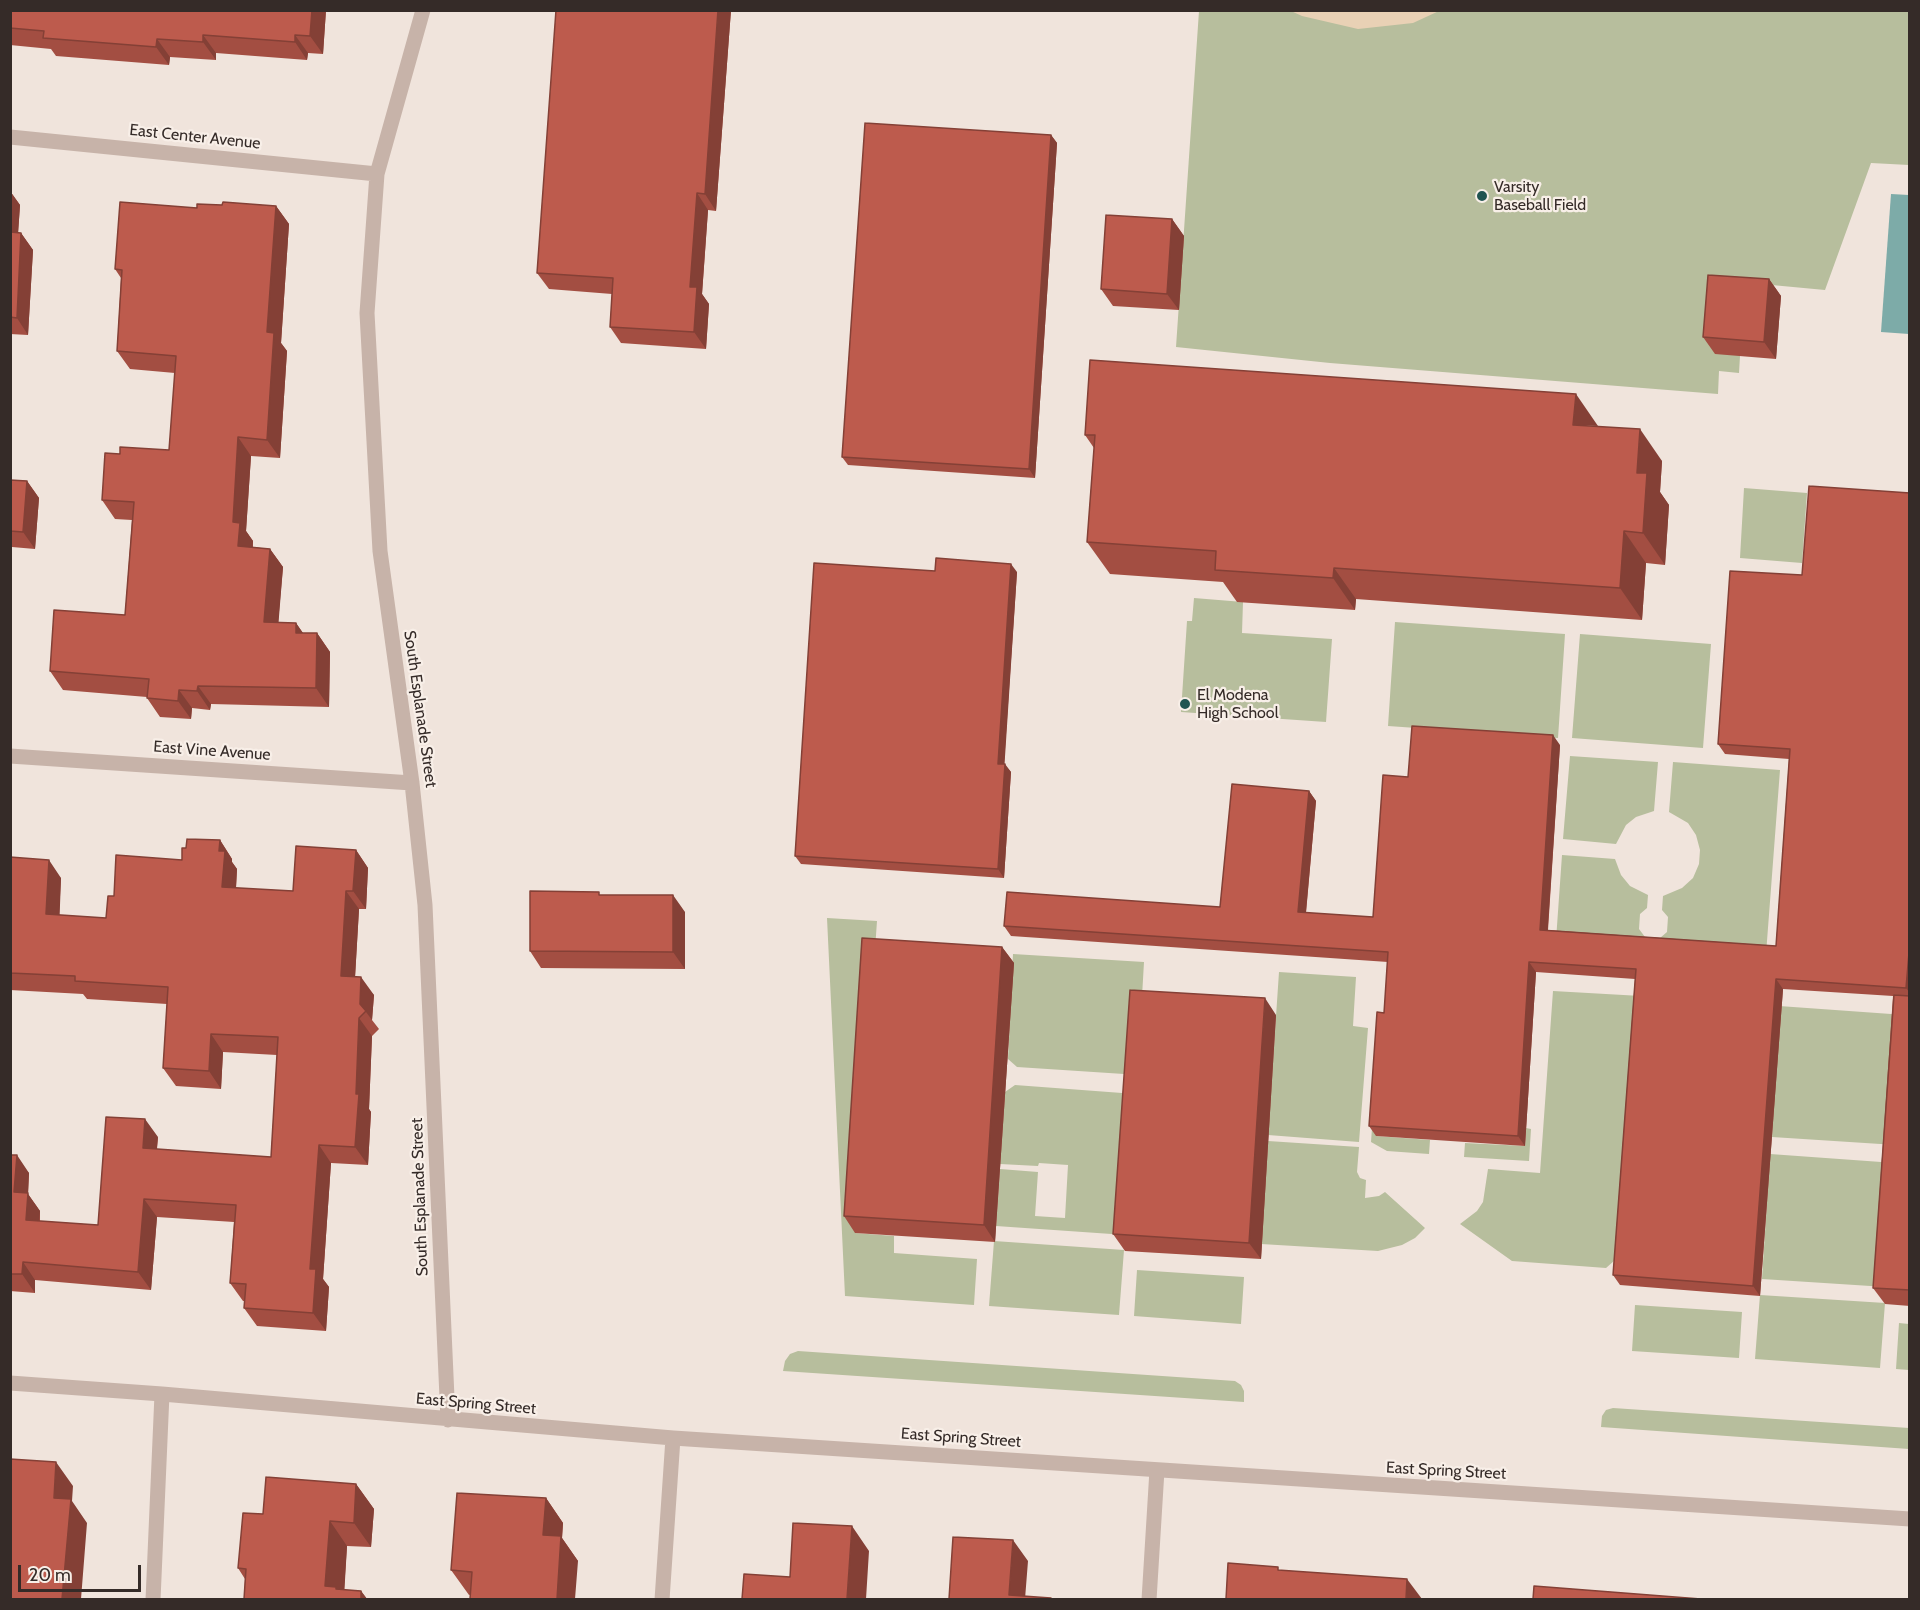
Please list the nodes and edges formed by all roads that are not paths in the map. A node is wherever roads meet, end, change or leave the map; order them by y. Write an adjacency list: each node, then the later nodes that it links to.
1 (423, 10): 3 (street, South Esplanade Street)
2 (10, 136): 3 (street, East Center Avenue)
3 (377, 174): 5 (street, South Esplanade Street)
4 (10, 756): 5 (street, East Vine Avenue)
5 (412, 783): 8 (street, South Esplanade Street)
6 (10, 1383): 7 (street, East Spring Street)
7 (162, 1394): 8 (street, East Spring Street); 12 (street)
8 (448, 1420): 9 (street, East Spring Street)
9 (673, 1438): 10 (street, East Spring Street); 13 (street)
10 (1156, 1470): 11 (street, East Spring Street); 14 (street)
11 (1910, 1519)
12 (153, 1599)
13 (662, 1599)
14 (1149, 1599)

